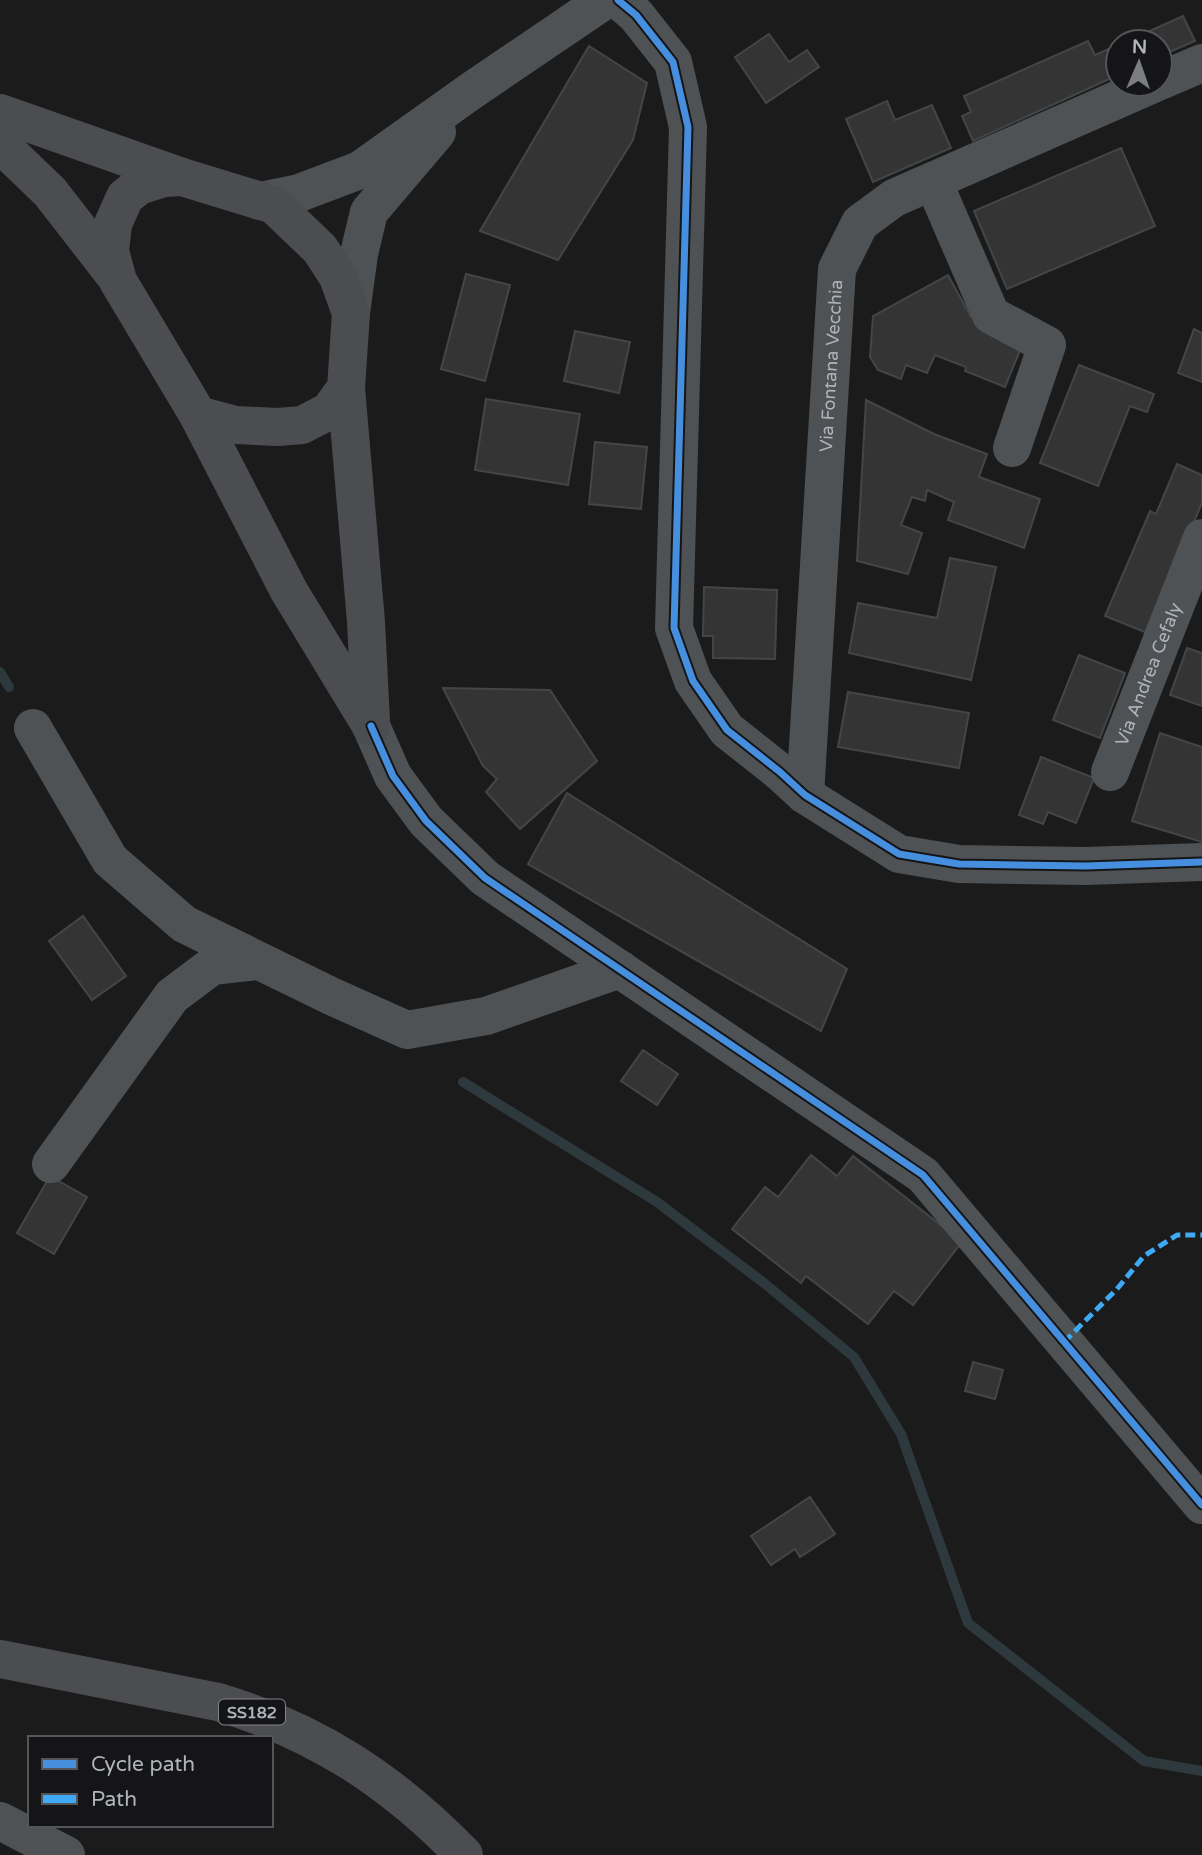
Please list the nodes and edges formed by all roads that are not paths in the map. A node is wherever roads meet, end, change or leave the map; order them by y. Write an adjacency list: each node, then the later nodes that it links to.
1 (605, 0): 3 (street)
2 (618, 0): 19 (street)
3 (471, 91): 9 (street); 11 (street)
4 (1121, 98): 8 (street, Via Fontana Vecchia)
5 (0, 113): 7 (main road)
6 (0, 144): 10 (main road)
7 (182, 177): 9 (main road); 10 (main road)
8 (933, 181): 14 (street); 19 (street, Via Fontana Vecchia)
9 (260, 201): 11 (main road)
10 (118, 281): 13 (main road)
11 (351, 313): 12 (main road)
12 (345, 388): 13 (main road); 16 (main road)
13 (198, 415): 16 (main road)
14 (1012, 447)
15 (1202, 538): 18 (street, Via Andrea Cefaly)
16 (371, 726): 22 (street)
17 (33, 728): 21 (street)
18 (1110, 772)
19 (805, 795): 20 (street)
20 (1202, 862)
21 (257, 961): 22 (street); 23 (street)
22 (620, 969): 24 (street)
23 (51, 1164)
24 (1202, 1505)
25 (0, 1659): 28 (main road, SS182)
26 (0, 1821): 27 (street)
27 (66, 1855)
28 (464, 1855)

